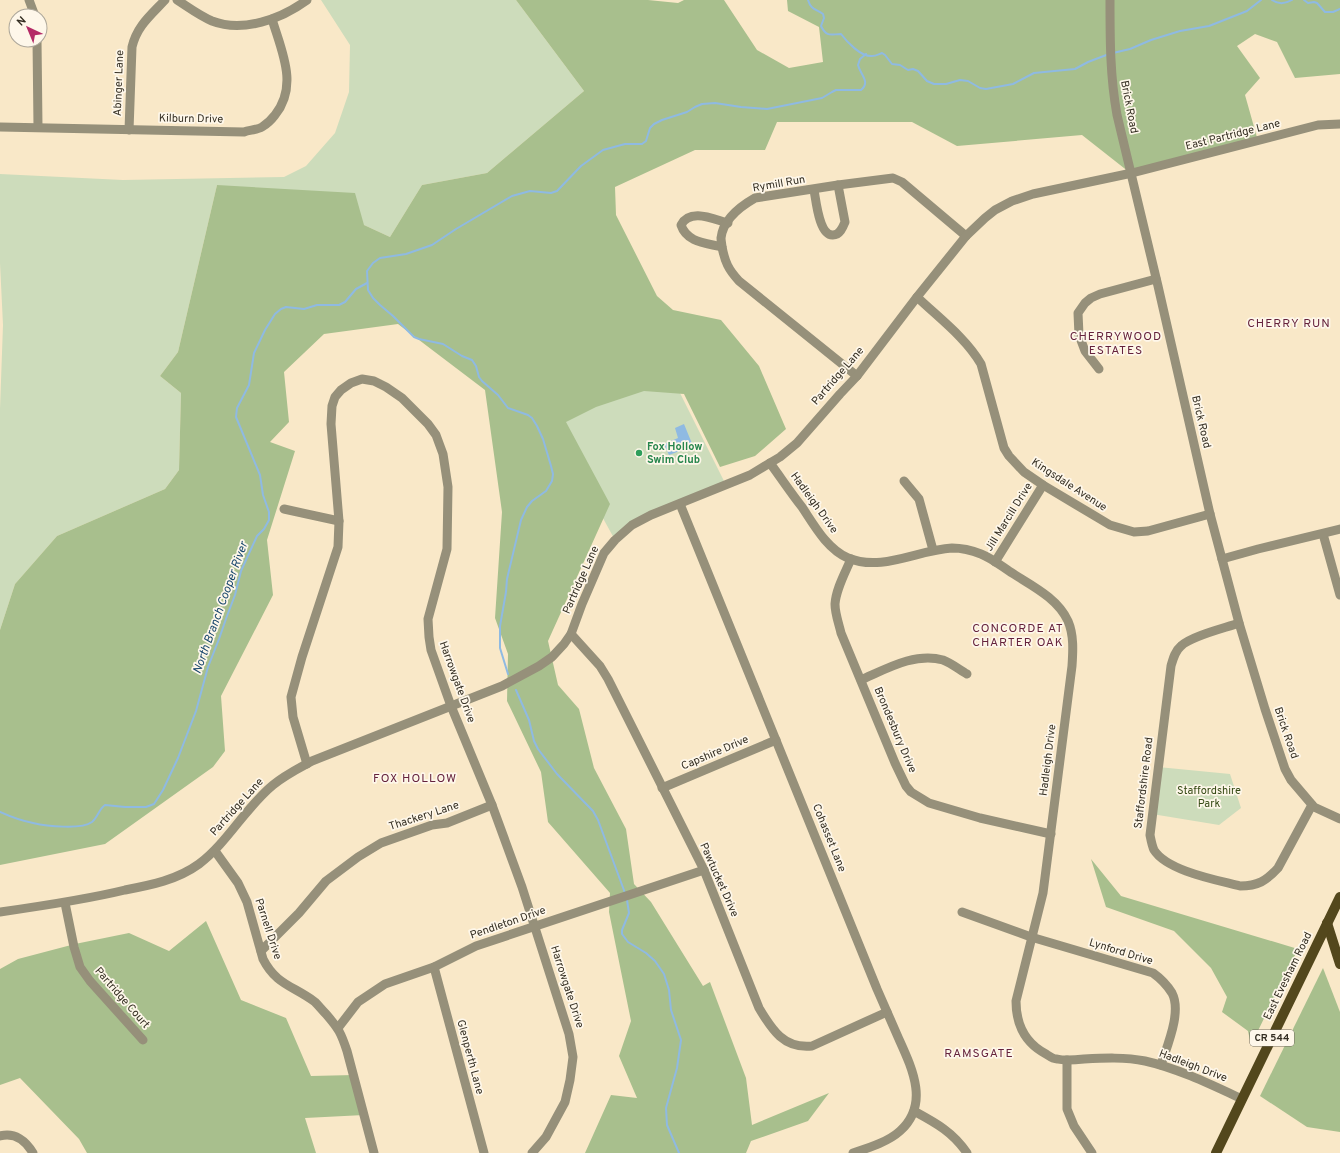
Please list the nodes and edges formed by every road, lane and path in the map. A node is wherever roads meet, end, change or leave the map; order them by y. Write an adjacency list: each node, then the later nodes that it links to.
1 (165, 0): 10 (street, Abinger Lane)
2 (178, 0): 5 (street)
3 (307, 0): 5 (street)
4 (1110, 0): 11 (street, Brick Road)
5 (272, 19): 10 (street, Kilburn Drive)
6 (37, 48): 9 (street)
7 (1340, 124): 11 (street, East Partridge Lane)
8 (0, 127): 9 (street, Kilburn Drive)
9 (38, 127): 10 (street, Kilburn Drive)
10 (129, 130)
11 (1132, 173): 15 (street, Partridge Lane); 17 (street, Brick Road)
12 (838, 185): 13 (street, Rymill Run); 13 (street); 15 (street, Rymill Run)
13 (814, 190): 14 (street, Rymill Run)
14 (728, 223): 16 (street, Rymill Run); 16 (street)
15 (966, 236): 18 (street, Partridge Lane)
16 (722, 247): 20 (street, Rymill Run)
17 (1156, 279): 19 (street); 26 (street, Brick Road)
18 (917, 297): 20 (street, Partridge Lane); 23 (street, Kingsdale Avenue)
19 (1099, 369)
20 (857, 376): 21 (street, Partridge Lane)
21 (770, 463): 24 (street, Partridge Lane); 31 (street, Hadleigh Drive)
22 (904, 481): 30 (street)
23 (1043, 485): 26 (street, Kingsdale Avenue); 33 (street, Jill Marcill Drive)
24 (680, 504): 36 (street, Partridge Lane); 40 (street, Cohasset Lane)
25 (284, 509): 27 (street)
26 (1210, 514): 32 (street, Brick Road)
27 (339, 522): 39 (street, Harrowgate Drive); 41 (street, Harrowgate Drive)
28 (1340, 529): 29 (street)
29 (1323, 534): 32 (street); 34 (street)
30 (933, 550): 31 (street, Hadleigh Drive); 33 (street, Hadleigh Drive)
31 (851, 559): 38 (street, Brondesbury Drive)
32 (1222, 559): 35 (street, Brick Road)
33 (995, 562): 46 (street, Hadleigh Drive)
34 (1340, 595)
35 (1240, 623): 44 (street, Brick Road); 44 (street, Staffordshire Road)
36 (571, 634): 39 (street, Partridge Lane); 42 (street, Pawtucket Drive)
37 (967, 674): 38 (street)
38 (862, 680): 46 (street, Brondesbury Drive)
39 (451, 706): 41 (street, Partridge Lane); 43 (street, Harrowgate Drive)
40 (776, 740): 42 (street, Capshire Drive); 59 (street, Cohasset Lane)
41 (308, 764): 47 (street, Partridge Lane)
42 (662, 788): 48 (street, Pawtucket Drive)
43 (492, 805): 54 (street, Harrowgate Drive); 56 (street, Thackery Lane)
44 (1312, 805): 45 (street, Brick Road)
45 (1340, 818)
46 (1051, 834): 55 (street, Hadleigh Drive)
47 (214, 851): 50 (street, Partridge Lane); 56 (street, Parnell Drive)
48 (704, 870): 54 (street, Pendleton Drive); 59 (street, Pawtucket Drive)
49 (1340, 897): 53 (main road, East Evesham Road / CR 544)
50 (65, 903): 51 (street, Partridge Lane); 61 (street, Partridge Court)
51 (0, 912)
52 (962, 912): 55 (street, Lynford Drive)
53 (1327, 923): 57 (main road); 64 (main road, East Evesham Road / CR 544)
54 (534, 926): 58 (street, Pendleton Drive); 70 (street, Harrowgate Drive)
55 (1032, 937): 62 (street, Hadleigh Drive); 63 (street, Lynford Drive)
56 (261, 951): 60 (street, Parnell Drive)
57 (1340, 964)
58 (434, 967): 60 (street, Pendleton Drive); 69 (street, Glenperth Lane)
59 (887, 1012): 65 (street, Cohasset Lane)
60 (338, 1028): 68 (street, Parnell Drive)
61 (143, 1040)
62 (1067, 1060): 63 (street, Hadleigh Drive); 73 (street)
63 (1161, 1065): 64 (street, Hadleigh Drive)
64 (1242, 1099): 74 (main road, East Evesham Road / CR 544)
65 (914, 1111): 71 (street, Cohasset Lane); 72 (street)
66 (0, 1136): 67 (street)
67 (33, 1153)
68 (374, 1153)
69 (484, 1153)
70 (532, 1153)
71 (853, 1153)
72 (967, 1153)
73 (1092, 1153)
74 (1216, 1153)

